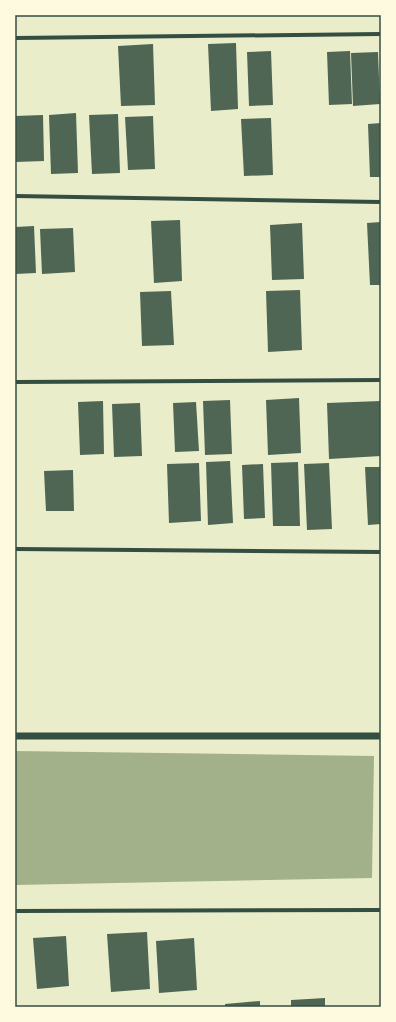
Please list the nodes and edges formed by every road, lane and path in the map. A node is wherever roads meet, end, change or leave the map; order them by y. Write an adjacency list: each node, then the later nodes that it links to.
1 (381, 34): 2 (street)
2 (15, 38)
3 (15, 196): 4 (street)
4 (381, 202)
5 (381, 380): 6 (street)
6 (15, 382)
7 (15, 549): 8 (street)
8 (381, 552)
9 (15, 736): 10 (street)
10 (381, 736)
11 (381, 910): 12 (street)
12 (15, 911)

